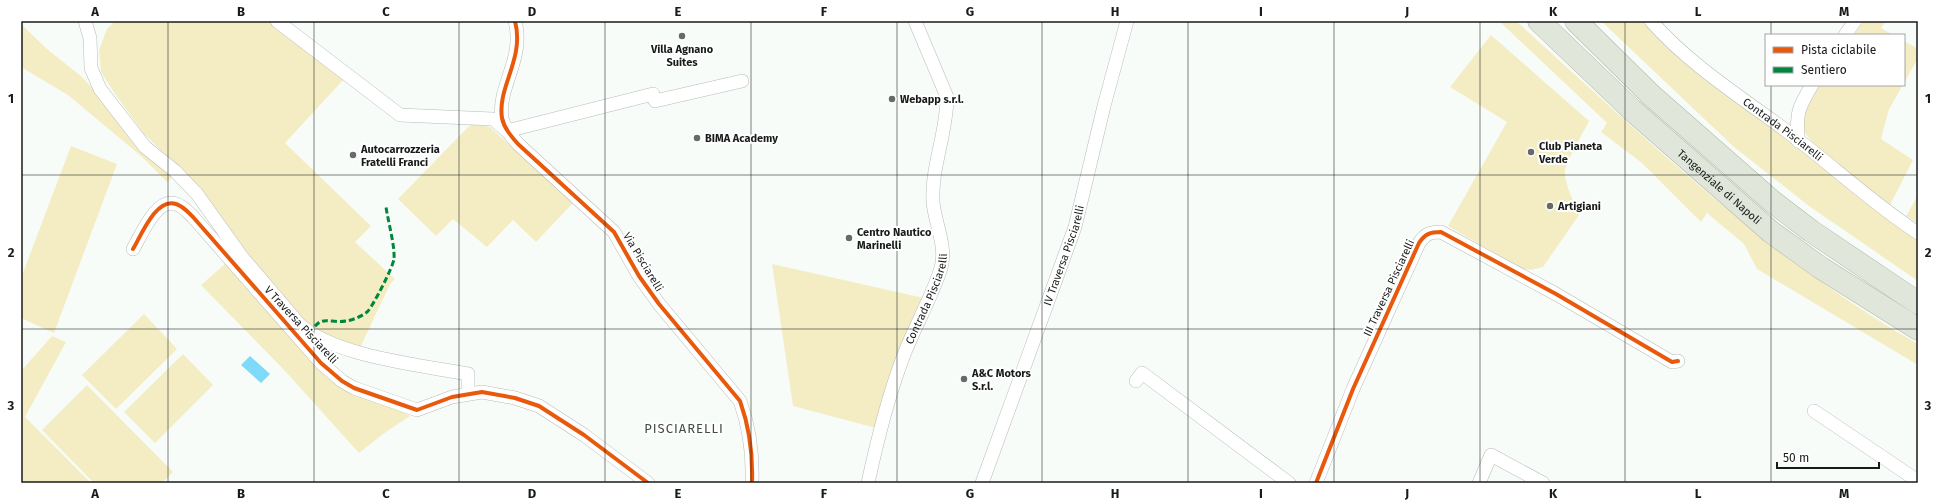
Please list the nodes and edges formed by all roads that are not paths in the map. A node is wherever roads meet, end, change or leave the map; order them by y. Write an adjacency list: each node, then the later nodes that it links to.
1 (85, 21): 21 (street)
2 (277, 21): 13 (street)
3 (515, 21): 13 (street, Via Pisciarelli)
4 (915, 21): 26 (street, Contrada Pisciarelli)
5 (1127, 21): 27 (street, IV Traversa Pisciarelli)
6 (1539, 21): 18 (highway, Tangenziale di Napoli)
7 (1576, 21): 17 (highway)
8 (1651, 21): 14 (street, Contrada Pisciarelli)
9 (1855, 21): 10 (street)
10 (1846, 34)
11 (742, 81): 13 (street)
12 (1811, 86): 14 (street)
13 (507, 131): 25 (street, Via Pisciarelli)
14 (1798, 141): 15 (street, Contrada Pisciarelli)
15 (1918, 233)
16 (133, 249): 21 (street, V Traversa Pisciarelli)
17 (1918, 303)
18 (1918, 329)
19 (1678, 362): 29 (street, III Traversa Pisciarelli)
20 (1136, 381): 28 (street)
21 (468, 394): 24 (street, V Traversa Pisciarelli)
22 (1814, 411): 23 (street)
23 (1918, 481)
24 (648, 483)
25 (752, 483)
26 (868, 483)
27 (982, 483)
28 (1289, 483)
29 (1316, 483)
30 (1479, 483): 31 (street)
31 (1543, 483)

